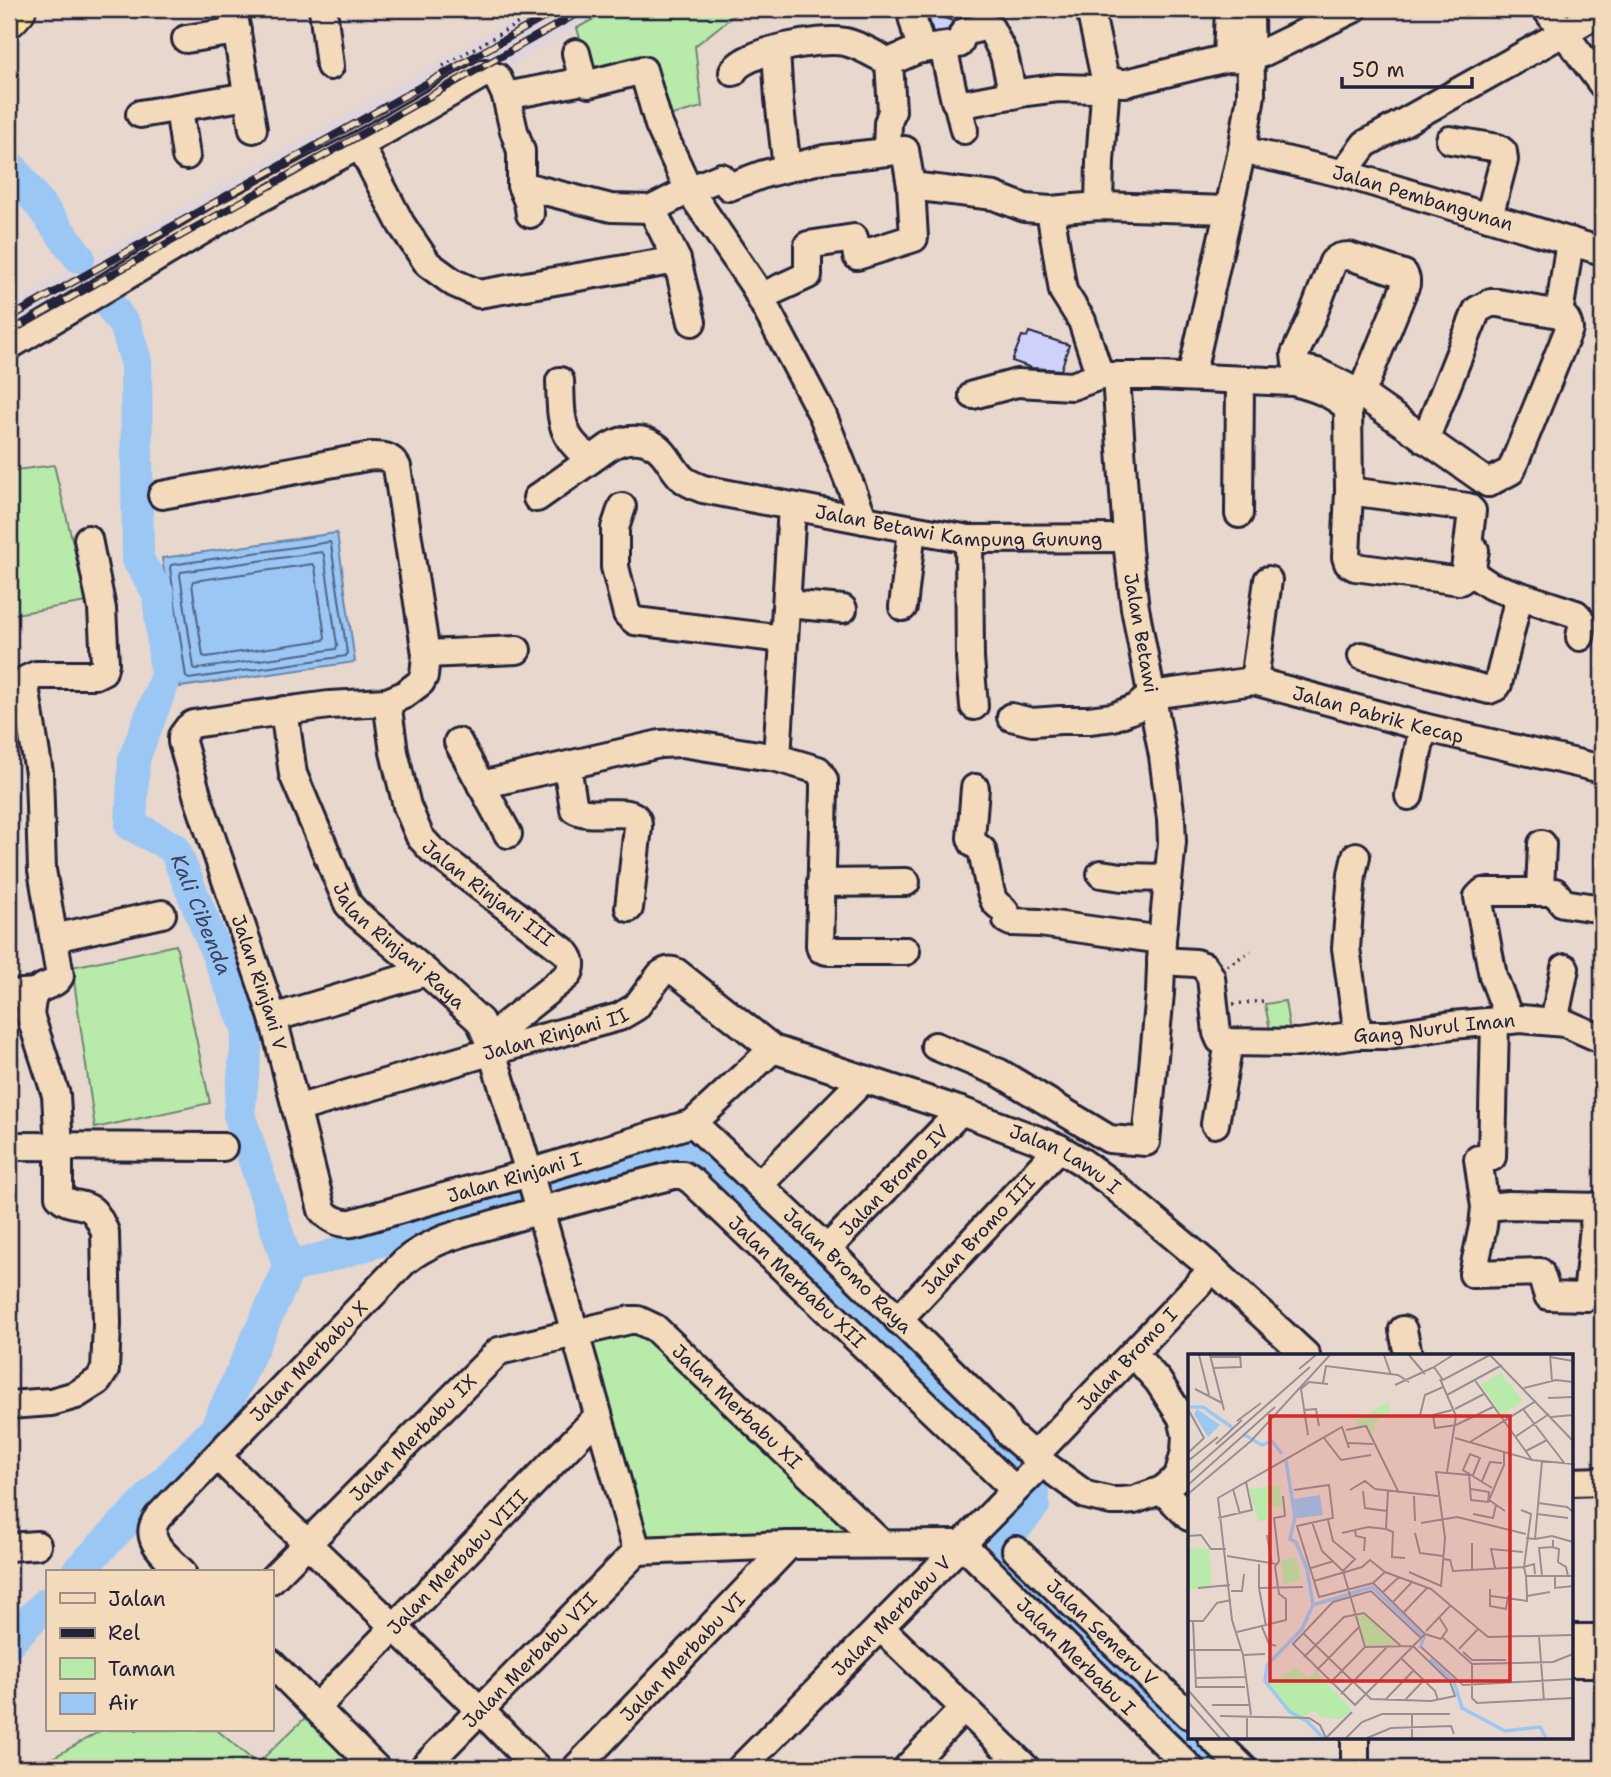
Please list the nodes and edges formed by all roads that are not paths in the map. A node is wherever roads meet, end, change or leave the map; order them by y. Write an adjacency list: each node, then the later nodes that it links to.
1 (17, 9): 10 (highway)
2 (326, 9): 20 (street)
3 (910, 9): 15 (street)
4 (1090, 9): 18 (street)
5 (1229, 9): 18 (street)
6 (1250, 9): 18 (street)
7 (1353, 9): 18 (street)
8 (1546, 9): 13 (street)
9 (1602, 11): 13 (street)
10 (9, 18)
11 (982, 18): 15 (street); 24 (street)
12 (235, 20): 14 (street); 25 (street)
13 (1564, 33): 23 (street); 36 (street)
14 (186, 39)
15 (932, 48): 19 (street); 24 (street)
16 (776, 51): 19 (street); 21 (street); 35 (street)
17 (576, 53): 22 (street)
18 (1238, 58): 32 (street)
19 (889, 62): 33 (street)
20 (330, 66)
21 (733, 72)
22 (583, 81): 26 (street); 39 (street)
23 (1602, 84)
24 (1013, 95): 40 (street)
25 (248, 96): 27 (street); 29 (street)
26 (506, 96): 31 (street); 37 (street)
27 (179, 108): 28 (street); 34 (street)
28 (140, 114)
29 (253, 129)
30 (1450, 139): 45 (street)
31 (360, 145): 48 (street); 52 (street)
32 (1242, 150): 36 (street, Jalan Pembangunan); 42 (street)
33 (887, 152): 35 (street); 38 (street)
34 (187, 156)
35 (788, 168): 39 (street)
36 (1345, 174): 45 (street, Jalan Pembangunan)
37 (521, 185): 41 (street); 44 (street)
38 (911, 186): 43 (street); 49 (street)
39 (689, 190): 41 (street); 49 (street)
40 (1099, 206): 42 (street); 43 (street)
41 (652, 209): 48 (street)
42 (1228, 209): 54 (street)
43 (1050, 210): 53 (street, Jalan Betawi)
44 (530, 214)
45 (1489, 217): 46 (street, Jalan Pembangunan)
46 (1570, 241): 47 (street, Jalan Pembangunan); 50 (street)
47 (1602, 251)
48 (677, 260): 51 (street)
49 (760, 297): 68 (street)
50 (1559, 314): 59 (street); 61 (street)
51 (692, 322)
52 (9, 346)
53 (1108, 377): 54 (street); 58 (street); 70 (street, Jalan Betawi)
54 (1191, 377): 55 (street)
55 (1240, 380): 62 (street); 67 (street)
56 (560, 381): 60 (street)
57 (1361, 394): 57 (street); 59 (street)
58 (973, 395)
59 (1425, 440): 61 (street)
60 (590, 460): 64 (street, Jalan Betawi Kampung Gunung); 65 (street, Jalan Betawi Kampung Gunung)
61 (1488, 483): 74 (street)
62 (1349, 491): 62 (street)
63 (162, 495): 81 (street)
64 (537, 498)
65 (792, 507): 68 (street, Jalan Betawi Kampung Gunung); 75 (street, Jalan Betawi Kampung Gunung)
66 (622, 508): 79 (street)
67 (1239, 514)
68 (864, 520): 69 (street, Jalan Betawi Kampung Gunung)
69 (912, 529): 72 (street, Jalan Betawi Kampung Gunung); 76 (street)
70 (1127, 538): 72 (street, Jalan Betawi Kampung Gunung); 84 (street, Jalan Betawi)
71 (88, 539): 108 (street)
72 (969, 539): 86 (street)
73 (1268, 580): 83 (street)
74 (1518, 596): 78 (street); 82 (street)
75 (787, 604): 77 (street); 79 (street, Jalan Betawi Kampung Gunung)
76 (903, 607)
77 (843, 610)
78 (1580, 637)
79 (784, 639): 91 (street, Jalan Betawi Kampung Gunung)
80 (517, 650): 81 (street)
81 (426, 654): 85 (street)
82 (1362, 656)
83 (1254, 681): 84 (street, Jalan Pabrik Kecap); 89 (street, Jalan Pabrik Kecap)
84 (1151, 695): 88 (street); 101 (street, Jalan Betawi)
85 (387, 702): 87 (street); 120 (street, Jalan Rinjani III)
86 (974, 706)
87 (284, 710): 112 (street, Jalan Rinjani Raya); 114 (street, Jalan Rinjani V)
88 (1010, 717)
89 (1423, 727): 93 (street, Jalan Pabrik Kecap); 96 (street)
90 (458, 742): 94 (street)
91 (777, 758): 92 (street); 102 (street)
92 (567, 766): 94 (street); 105 (street)
93 (1602, 769)
94 (481, 785): 97 (street)
95 (975, 788): 110 (street)
96 (1409, 796)
97 (508, 834)
98 (1542, 844): 104 (street)
99 (1356, 856): 117 (street)
100 (1101, 874): 101 (street)
101 (1168, 878): 110 (street, Jalan Betawi)
102 (821, 883): 103 (street); 109 (street)
103 (906, 883)
104 (1540, 891): 106 (street); 115 (street)
105 (629, 908)
106 (1602, 909)
107 (162, 914): 108 (street)
108 (54, 938): 113 (street)
109 (906, 951)
110 (1162, 951): 119 (street); 121 (street, Jalan Betawi)
111 (1565, 968): 116 (street)
112 (426, 972): 114 (street); 120 (street, Jalan Rinjani Raya)
113 (16, 991): 129 (street)
114 (273, 1018): 124 (street, Jalan Rinjani V)
115 (1503, 1020): 116 (street, Gang Nurul Iman); 117 (street, Gang Nurul Iman); 135 (street)
116 (1554, 1022): 118 (street, Gang Nurul Iman)
117 (1358, 1035): 119 (street, Gang Nurul Iman)
118 (1602, 1037)
119 (1229, 1042): 127 (street)
120 (490, 1045): 122 (street, Jalan Rinjani II); 124 (street, Jalan Rinjani II); 133 (street, Jalan Rinjani Raya)
121 (935, 1046)
122 (773, 1049): 123 (street, Jalan Lawu I); 126 (street)
123 (863, 1079): 125 (street, Jalan Lawu I); 132 (street)
124 (296, 1109): 136 (street, Jalan Rinjani V)
125 (961, 1111): 131 (street, Jalan Lawu I); 137 (street, Jalan Bromo IV)
126 (693, 1124): 132 (street, Jalan Bromo Raya); 133 (street, Jalan Rinjani I)
127 (1215, 1124)
128 (9, 1146): 129 (street)
129 (59, 1147): 130 (street); 143 (street)
130 (223, 1147)
131 (1059, 1148): 138 (street, Jalan Lawu I); 139 (street, Jalan Bromo III)
132 (758, 1185): 137 (street, Jalan Bromo Raya)
133 (535, 1192): 136 (street, Jalan Rinjani I); 140 (street, Jalan Rinjani Raya); 145 (street, Jalan Merbabu X); 146 (street, Jalan Merbabu XII)
134 (1599, 1206): 135 (street); 135 (street)
135 (1485, 1207)
136 (334, 1220)
137 (827, 1249): 139 (street, Jalan Bromo Raya)
138 (1213, 1269): 141 (street, Jalan Bromo I); 142 (street, Jalan Lawu I)
139 (898, 1320): 146 (street, Jalan Bromo Raya)
140 (575, 1332): 144 (street, Jalan Rinjani Raya); 151 (street, Jalan Merbabu IX); 152 (street, Jalan Merbabu XI)
141 (1133, 1353): 146 (street, Jalan Bromo I); 149 (street)
142 (1306, 1354)
143 (9, 1405)
144 (598, 1416): 158 (street, Jalan Rinjani Raya); 162 (street, Jalan Merbabu VIII)
145 (218, 1457): 151 (street); 159 (street, Jalan Merbabu X)
146 (1032, 1470): 149 (street, Jalan Bromo Raya); 153 (street, Jalan Merbabu V)
147 (1602, 1481): 148 (street)
148 (1572, 1482)
149 (1169, 1488): 150 (street)
150 (1188, 1516)
151 (307, 1543): 160 (street, Jalan Merbabu IX); 162 (street)
152 (881, 1544): 153 (street); 155 (street)
153 (962, 1544): 161 (street, Jalan Merbabu V); 181 (street, Jalan Merbabu I)
154 (37, 1545): 156 (street)
155 (789, 1545): 158 (street); 177 (street, Jalan Merbabu VI)
156 (9, 1547)
157 (1016, 1550): 171 (street, Jalan Semeru V)
158 (637, 1551): 170 (street, Jalan Merbabu VII)
159 (180, 1570)
160 (273, 1578)
161 (880, 1627): 169 (street); 178 (street, Jalan Merbabu V)
162 (394, 1628): 168 (street, Jalan Merbabu VIII); 170 (street)
163 (1602, 1638): 164 (street)
164 (1572, 1639)
165 (1602, 1662): 166 (street)
166 (1572, 1663)
167 (273, 1665): 168 (street)
168 (316, 1708): 174 (street)
169 (964, 1708): 179 (street); 180 (street)
170 (481, 1711): 175 (street, Jalan Merbabu VII); 176 (street)
171 (1188, 1714)
172 (1212, 1738): 182 (street)
173 (1355, 1738): 183 (street)
174 (376, 1768)
175 (423, 1768)
176 (537, 1768)
177 (576, 1768)
178 (741, 1768)
179 (906, 1768)
180 (1026, 1768)
181 (1190, 1768)
182 (1243, 1768)
183 (1355, 1768)

